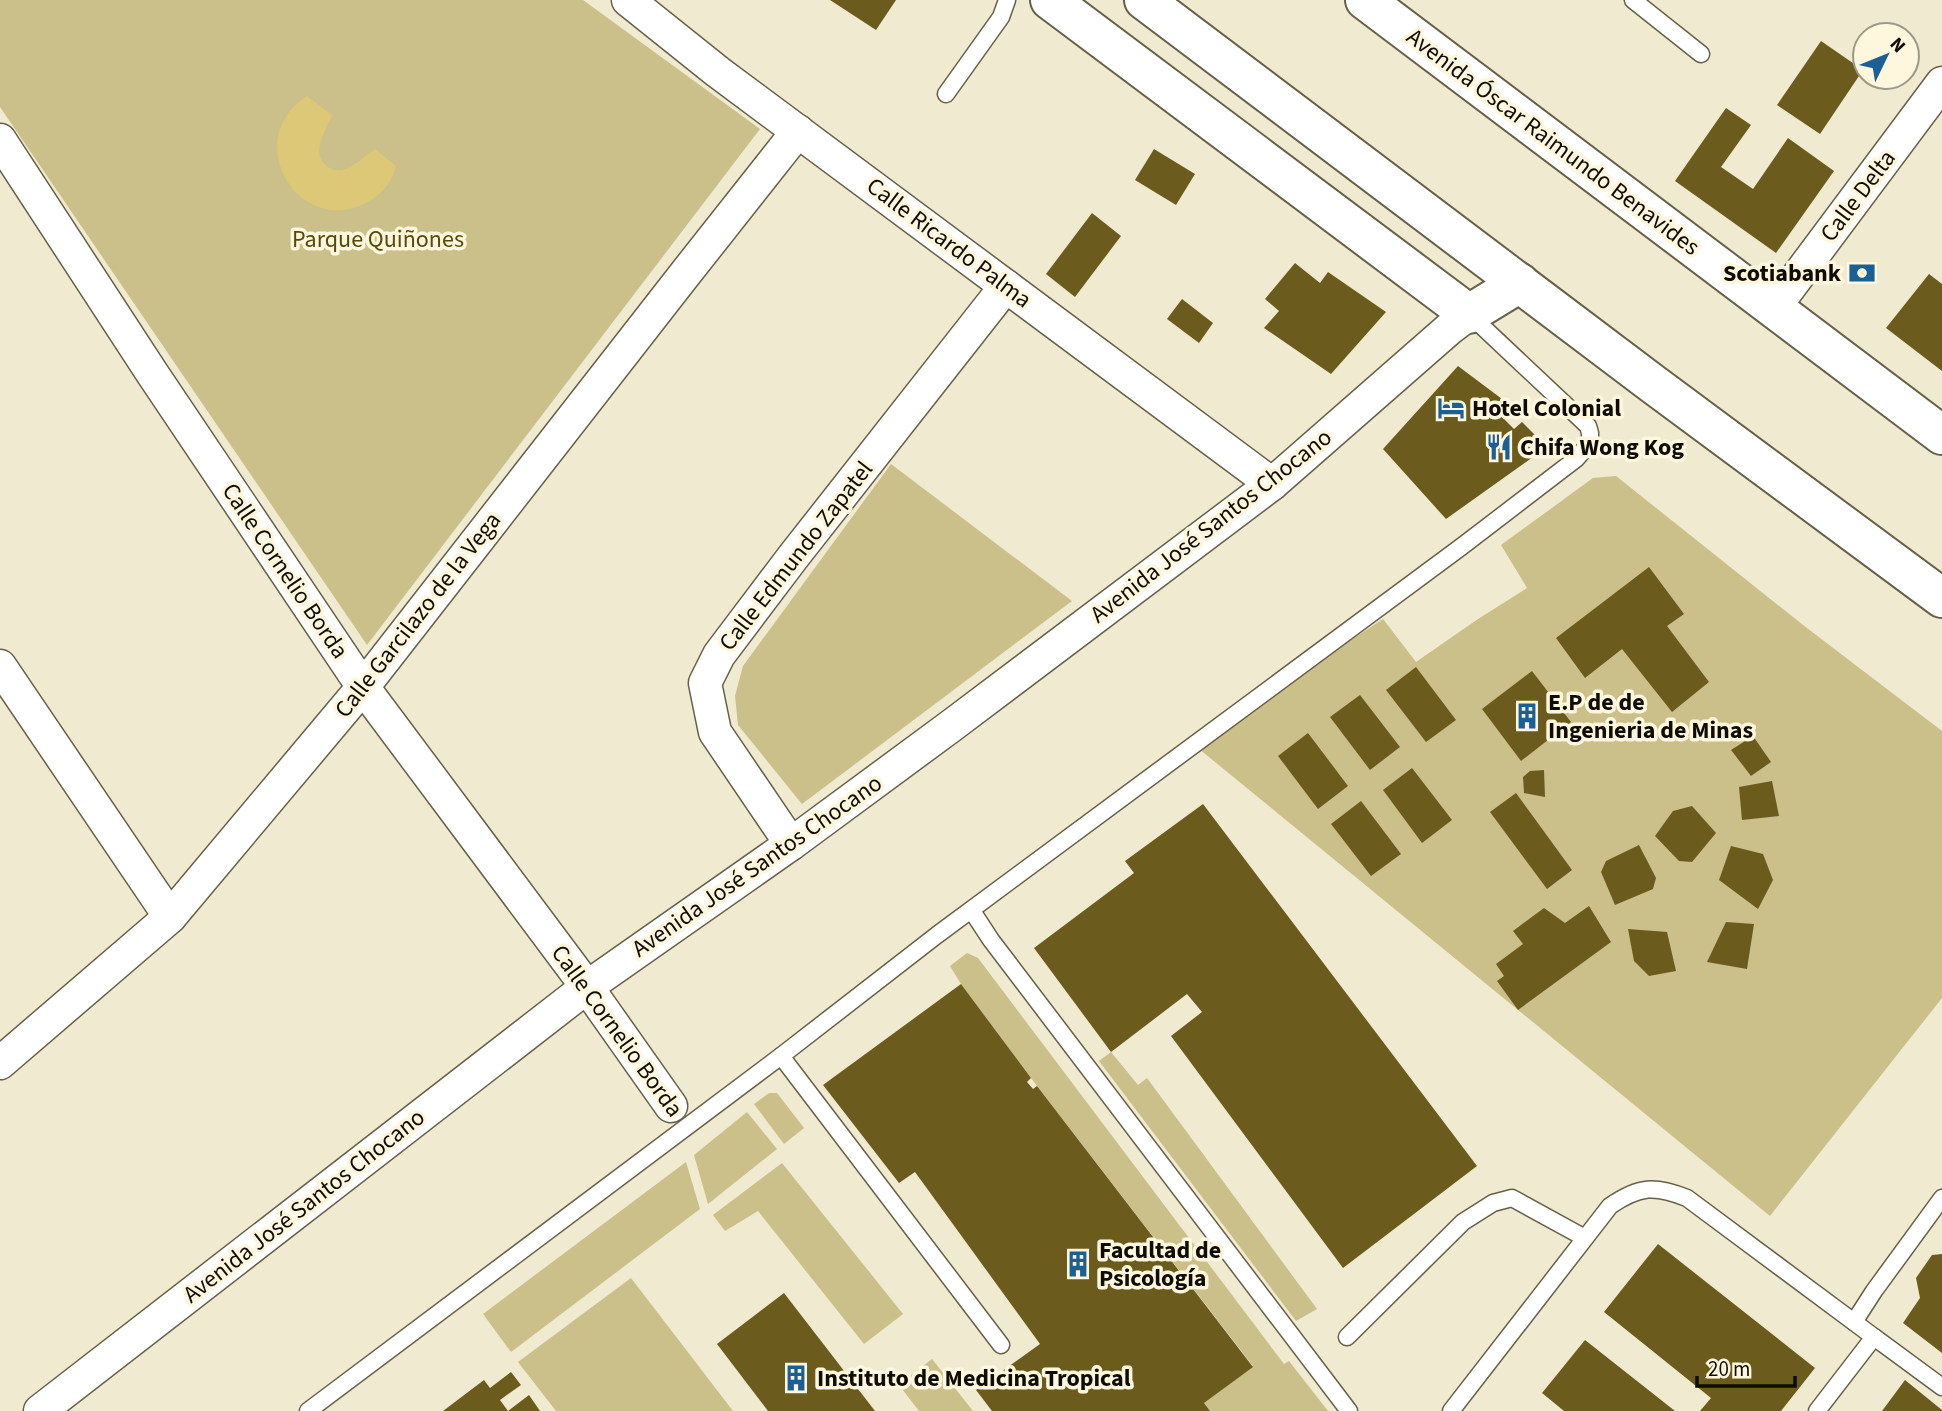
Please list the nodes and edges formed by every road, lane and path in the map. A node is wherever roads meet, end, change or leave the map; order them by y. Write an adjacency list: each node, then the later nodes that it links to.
1 (628, 0): 10 (street, Calle Ricardo Palma)
2 (1007, 0): 9 (lane)
3 (1050, 0): 15 (main road)
4 (1144, 0): 12 (main road)
5 (1633, 0): 7 (lane)
6 (1379, 4): 14 (main road, Avenida Óscar Raimundo Benavides)
7 (1701, 54)
8 (1942, 83): 14 (street, Calle Delta)
9 (946, 94)
10 (798, 131): 13 (street, Calle Ricardo Palma); 20 (street, Calle Garcilazo de la Vega)
11 (0, 140): 20 (street, Calle Cornelio Borda)
12 (1520, 283): 15 (main road); 18 (main road)
13 (1006, 286): 17 (street, Calle Ricardo Palma); 21 (street, Calle Edmundo Zapatel)
14 (1774, 308): 16 (main road, Avenida Óscar Raimundo Benavides)
15 (1469, 314): 17 (street, Avenida José Santos Chocano); 22 (lane)
16 (1942, 435)
17 (1272, 484): 21 (street, Avenida José Santos Chocano)
18 (1942, 598)
19 (0, 666): 23 (street)
20 (363, 687): 23 (street, Calle Garcilazo de la Vega); 24 (street, Calle Cornelio Borda)
21 (791, 844): 24 (street, Avenida José Santos Chocano)
22 (972, 911): 25 (lane); 37 (lane)
23 (170, 917): 26 (street, Calle Garcilazo de la Vega)
24 (587, 987): 27 (street, Calle Cornelio Borda); 35 (street, Avenida José Santos Chocano)
25 (781, 1056): 27 (lane); 33 (lane)
26 (0, 1063)
27 (678, 1116): 36 (lane)
28 (1942, 1198): 30 (lane)
29 (1585, 1238): 30 (lane); 31 (lane); 38 (lane)
30 (1854, 1322): 32 (lane)
31 (1347, 1336)
32 (1874, 1337): 34 (lane); 39 (lane)
33 (1001, 1345)
34 (1942, 1387)
35 (40, 1411)
36 (308, 1411)
37 (1349, 1411)
38 (1451, 1411)
39 (1818, 1411)

